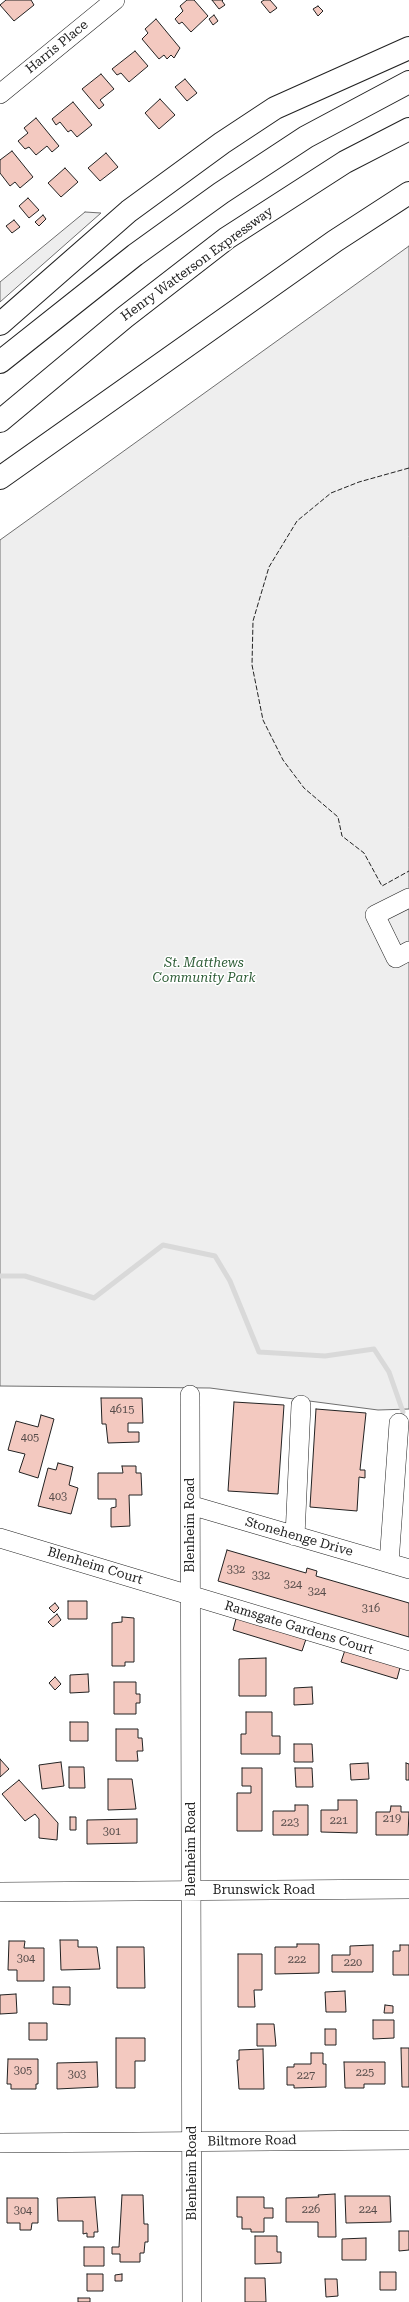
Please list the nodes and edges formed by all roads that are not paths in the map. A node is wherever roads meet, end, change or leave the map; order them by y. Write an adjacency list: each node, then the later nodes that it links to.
1 (115, 0): 4 (street, Harris Place)
2 (409, 48): 7 (highway)
3 (409, 82): 8 (highway)
4 (0, 94)
5 (409, 129): 9 (highway, Henry Watterson Expressway)
6 (409, 193): 10 (highway)
7 (0, 324)
8 (0, 362)
9 (0, 421)
10 (0, 478)
11 (409, 898): 12 (street)
12 (409, 951)
13 (190, 1395): 16 (street, Blenheim Road)
14 (301, 1405): 17 (street)
15 (398, 1423): 19 (street)
16 (190, 1505): 17 (street, Stonehenge Drive); 21 (street, Blenheim Road)
17 (295, 1536): 19 (street, Stonehenge Drive)
18 (0, 1538): 21 (street, Blenheim Court)
19 (389, 1563): 20 (street, Stonehenge Drive)
20 (409, 1569)
21 (190, 1595): 22 (street, Ramsgate Gardens Court); 25 (street, Blenheim Road)
22 (409, 1661)
23 (3, 1888): 25 (street, Brunswick Road)
24 (409, 1889): 25 (street, Brunswick Road)
25 (191, 1890): 27 (street, Blenheim Road)
26 (409, 2140): 27 (street, Biltmore Road)
27 (192, 2142): 28 (street, Biltmore Road); 29 (street, Blenheim Road)
28 (0, 2143)
29 (192, 2302)

